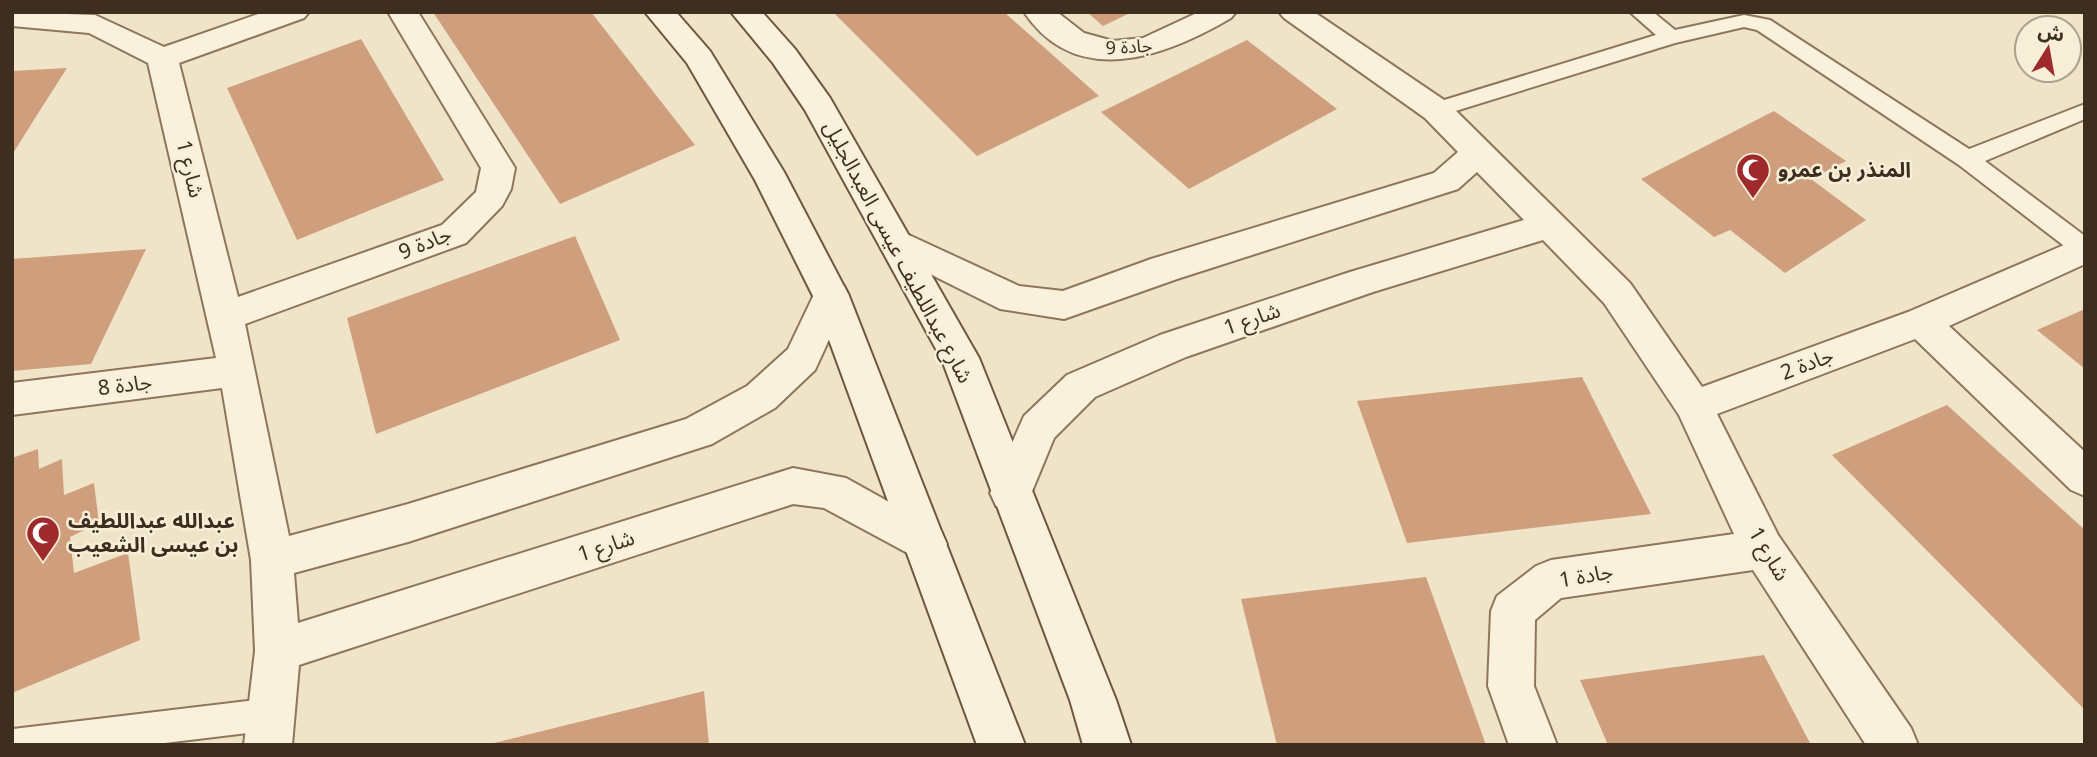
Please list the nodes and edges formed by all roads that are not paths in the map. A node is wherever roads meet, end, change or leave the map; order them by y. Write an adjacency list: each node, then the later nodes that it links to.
1 (294, 12): 11 (street)
2 (403, 12): 20 (street, جادة 9)
3 (660, 12): 19 (street)
4 (746, 12): 17 (street, شارع عبداللطيف عيسى العبدالجليل)
5 (1039, 12): 6 (street, جادة 9)
6 (1221, 12)
7 (1294, 12): 12 (street, شارع 1)
8 (1640, 12): 10 (lane)
9 (12, 17): 11 (street)
10 (1671, 37): 12 (lane); 15 (lane)
11 (162, 58): 20 (street, شارع 1)
12 (1436, 110): 14 (street, شارع 1)
13 (2085, 111): 15 (lane)
14 (1478, 153): 16 (street, شارع 1); 17 (street)
15 (1967, 159): 18 (lane)
16 (1552, 225): 24 (street, شارع 1); 26 (street, شارع 1)
17 (898, 243): 26 (street, شارع عبداللطيف عيسى العبدالجليل)
18 (2085, 249): 21 (street, جادة 2)
19 (831, 296): 27 (street); 29 (street)
20 (226, 316): 22 (street, شارع 1)
21 (1920, 322): 24 (street, جادة 2); 25 (street)
22 (238, 371): 23 (street, جادة 8); 29 (street, شارع 1)
23 (12, 400)
24 (1694, 407): 28 (street, شارع 1)
25 (2085, 478)
26 (1011, 493): 34 (street, شارع عبداللطيف عيسى العبدالجليل)
27 (926, 544): 30 (street, شارع 1); 33 (street)
28 (1763, 549): 35 (street, جادة 1); 36 (street, شارع 1)
29 (272, 560): 30 (street, شارع 1)
30 (278, 651): 31 (street, شارع 1)
31 (270, 729): 32 (lane)
32 (13, 745)
33 (1001, 745)
34 (1107, 745)
35 (1532, 745)
36 (1894, 745)

